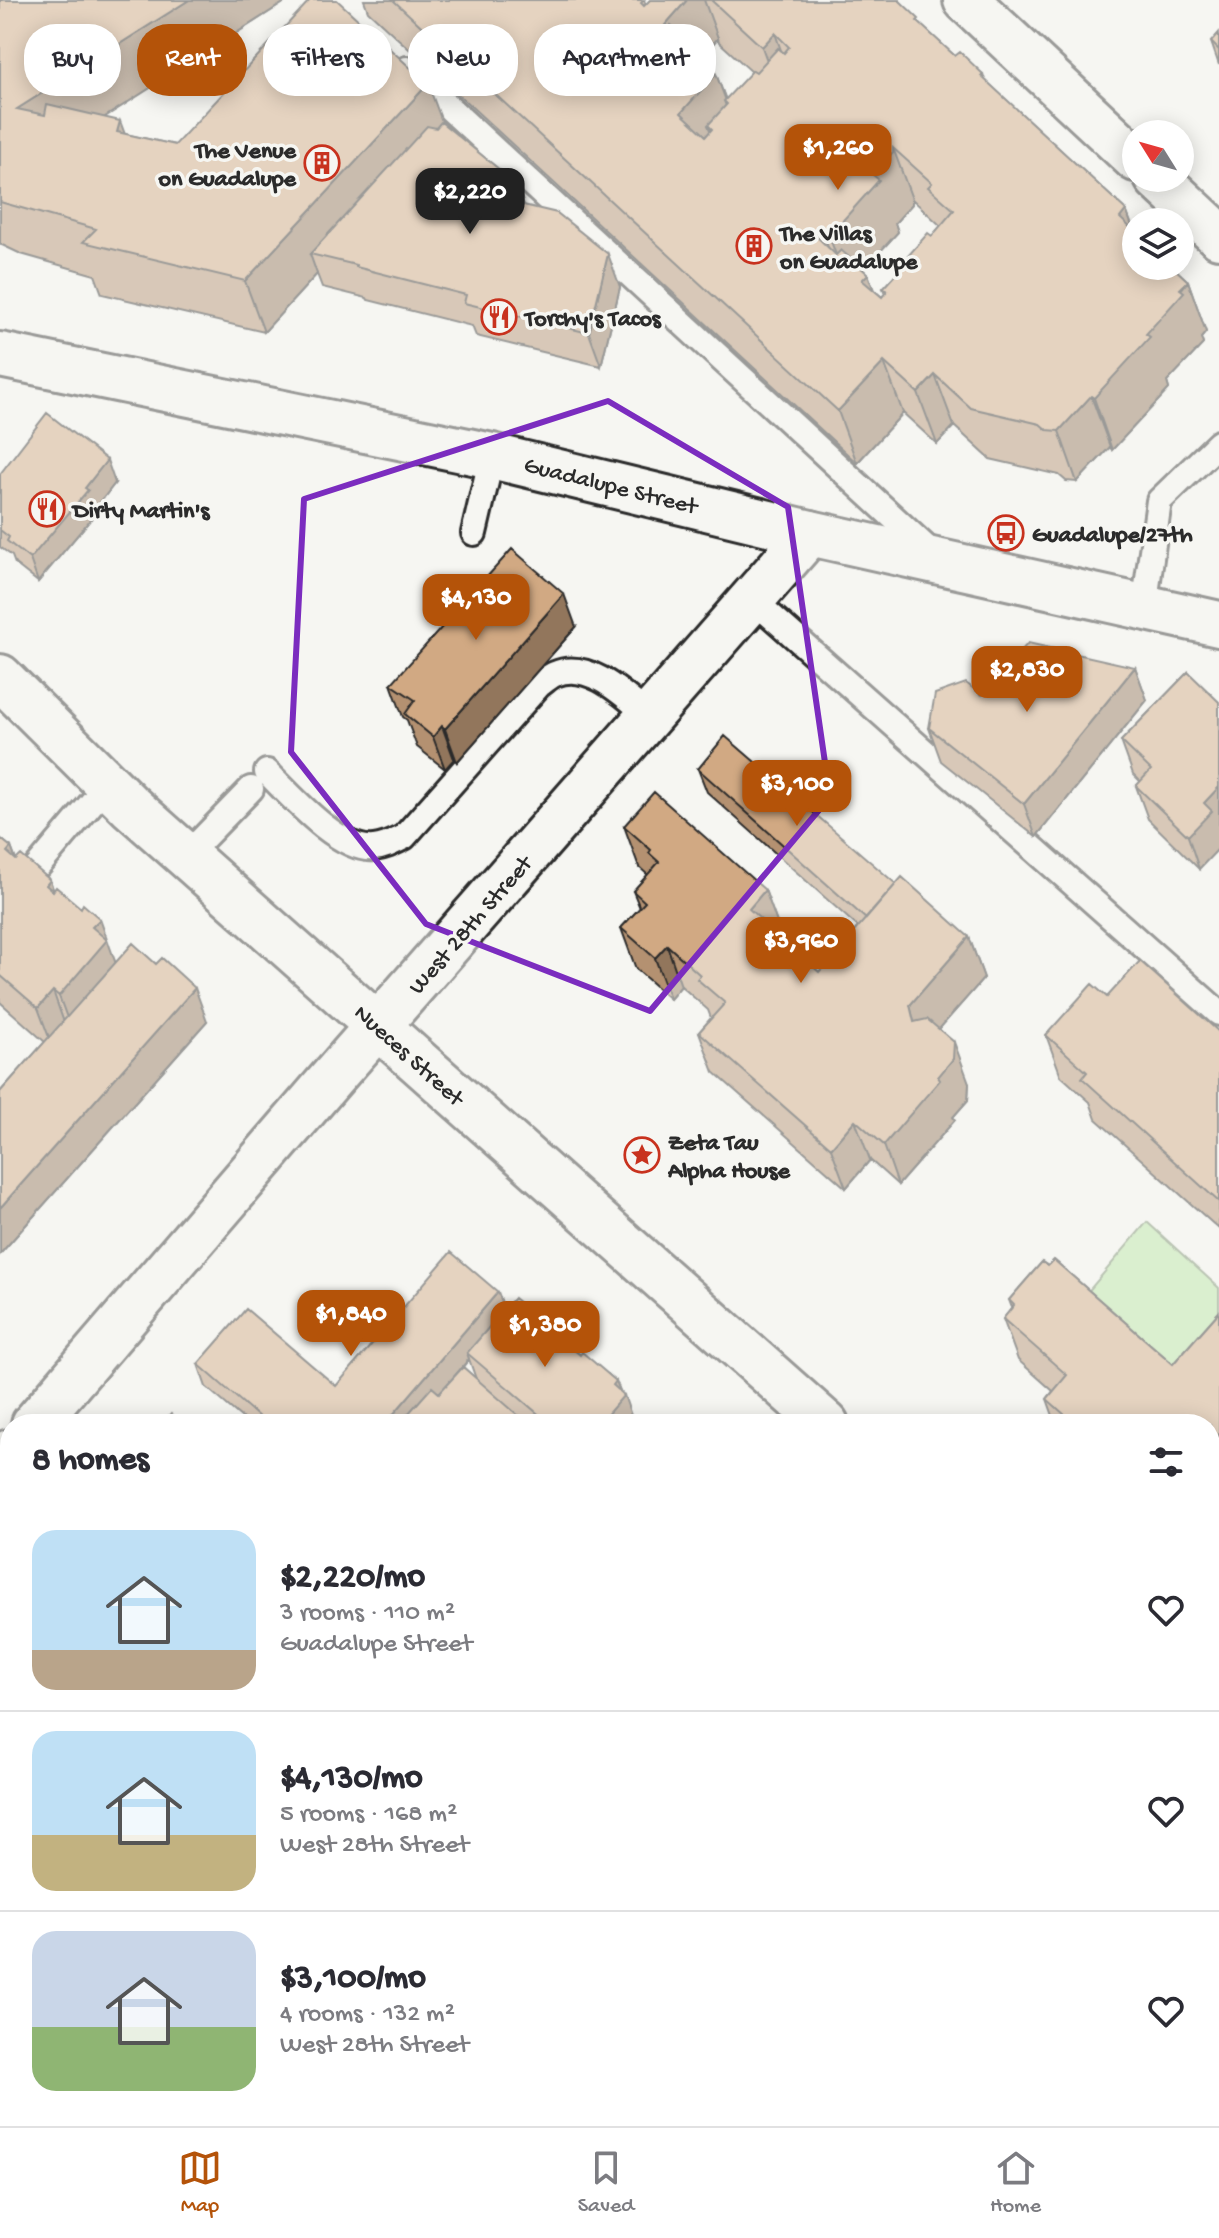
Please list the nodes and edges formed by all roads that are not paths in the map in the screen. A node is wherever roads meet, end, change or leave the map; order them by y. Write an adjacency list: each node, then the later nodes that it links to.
1 (966, 0): 3 (street)
2 (392, 56): 11 (lane)
3 (1122, 146)
4 (1172, 192): 5 (street)
5 (1219, 236)
6 (0, 355): 8 (street, Guadalupe Street)
7 (1219, 443): 13 (lane)
8 (492, 456): 9 (lane); 10 (street, Guadalupe Street)
9 (474, 533)
10 (810, 533): 11 (street, Guadalupe Street); 12 (street, West 28th Street)
11 (941, 562): 13 (street, Guadalupe Street)
12 (751, 598): 16 (street, West 28th Street); 20 (lane)
13 (1144, 608): 14 (street, Guadalupe Street)
14 (1219, 624)
15 (0, 677): 17 (street, Nueces Street)
16 (650, 717): 18 (lane); 21 (street, West 28th Street)
17 (107, 785): 18 (street, Nueces Street); 19 (lane)
18 (186, 856): 21 (street, Nueces Street)
19 (23, 884)
20 (1219, 1013)
21 (379, 1026): 22 (street, West 28th Street); 23 (street, Nueces Street)
22 (43, 1414)
23 (815, 1414)

